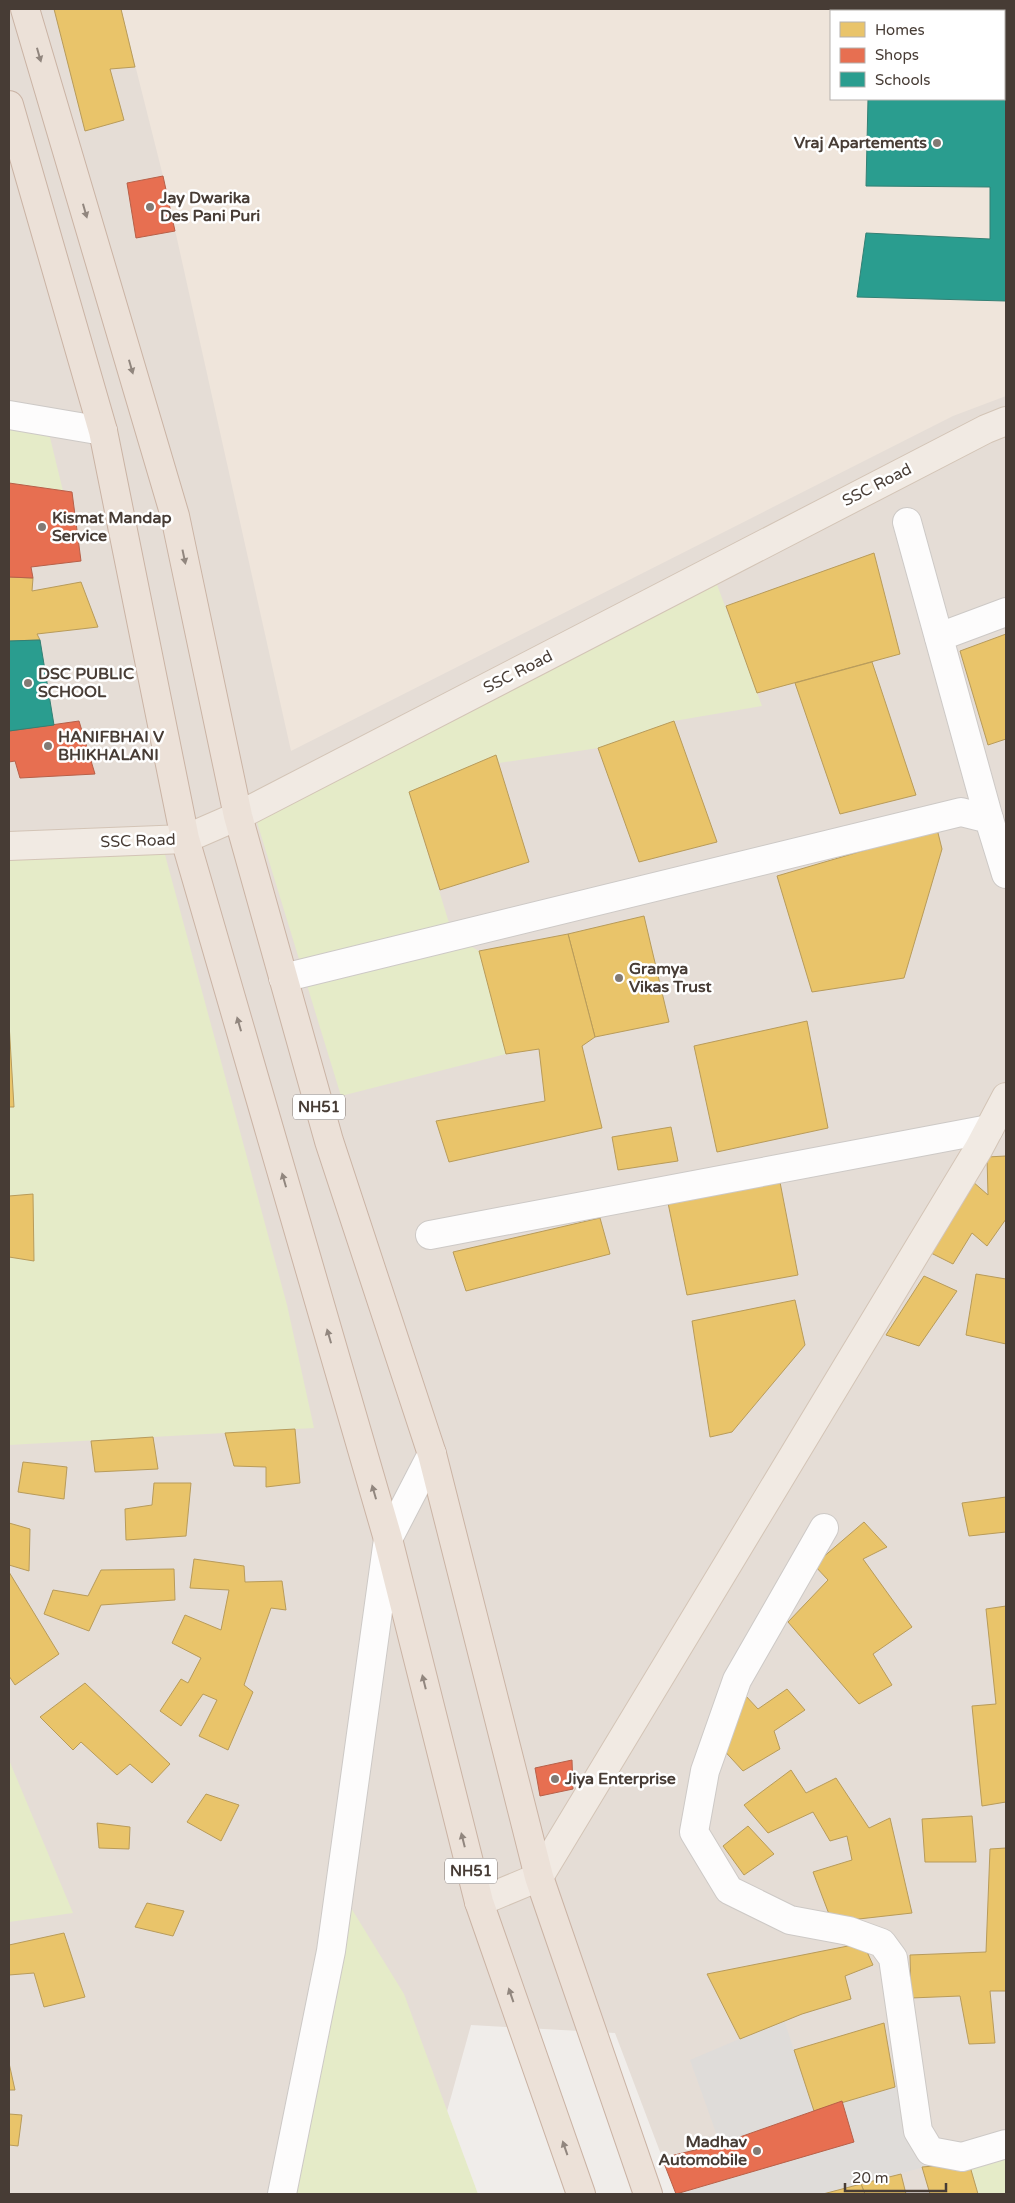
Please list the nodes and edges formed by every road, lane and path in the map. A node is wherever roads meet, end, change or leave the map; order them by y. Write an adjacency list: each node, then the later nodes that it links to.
1 (25, 9): 9 (highway, NH51, one-way to 9)
2 (9, 105): 5 (highway, NH51)
3 (9, 415): 5 (street)
4 (1006, 421): 9 (main road, SSC Road)
5 (103, 431): 11 (highway, NH51)
6 (907, 522): 8 (street)
7 (1006, 612): 8 (street)
8 (939, 637): 10 (street)
9 (238, 816): 11 (main road, SSC Road); 14 (highway, NH51)
10 (989, 819): 13 (street); 14 (street)
11 (185, 839): 12 (main road, SSC Road); 20 (highway, NH51, one-way to 11)
12 (9, 846)
13 (1006, 874)
14 (283, 978): 18 (highway, NH51)
15 (1006, 1097): 16 (main road)
16 (989, 1129): 17 (street); 21 (main road)
17 (430, 1234)
18 (432, 1454): 20 (street); 21 (highway, NH51)
19 (824, 1528): 23 (street)
20 (388, 1539): 22 (highway, NH51, one-way to 20); 24 (street)
21 (539, 1877): 22 (main road); 26 (highway, NH51)
22 (479, 1902): 25 (highway, NH51, one-way to 22)
23 (1006, 2144)
24 (282, 2194)
25 (581, 2194)
26 (648, 2194)

